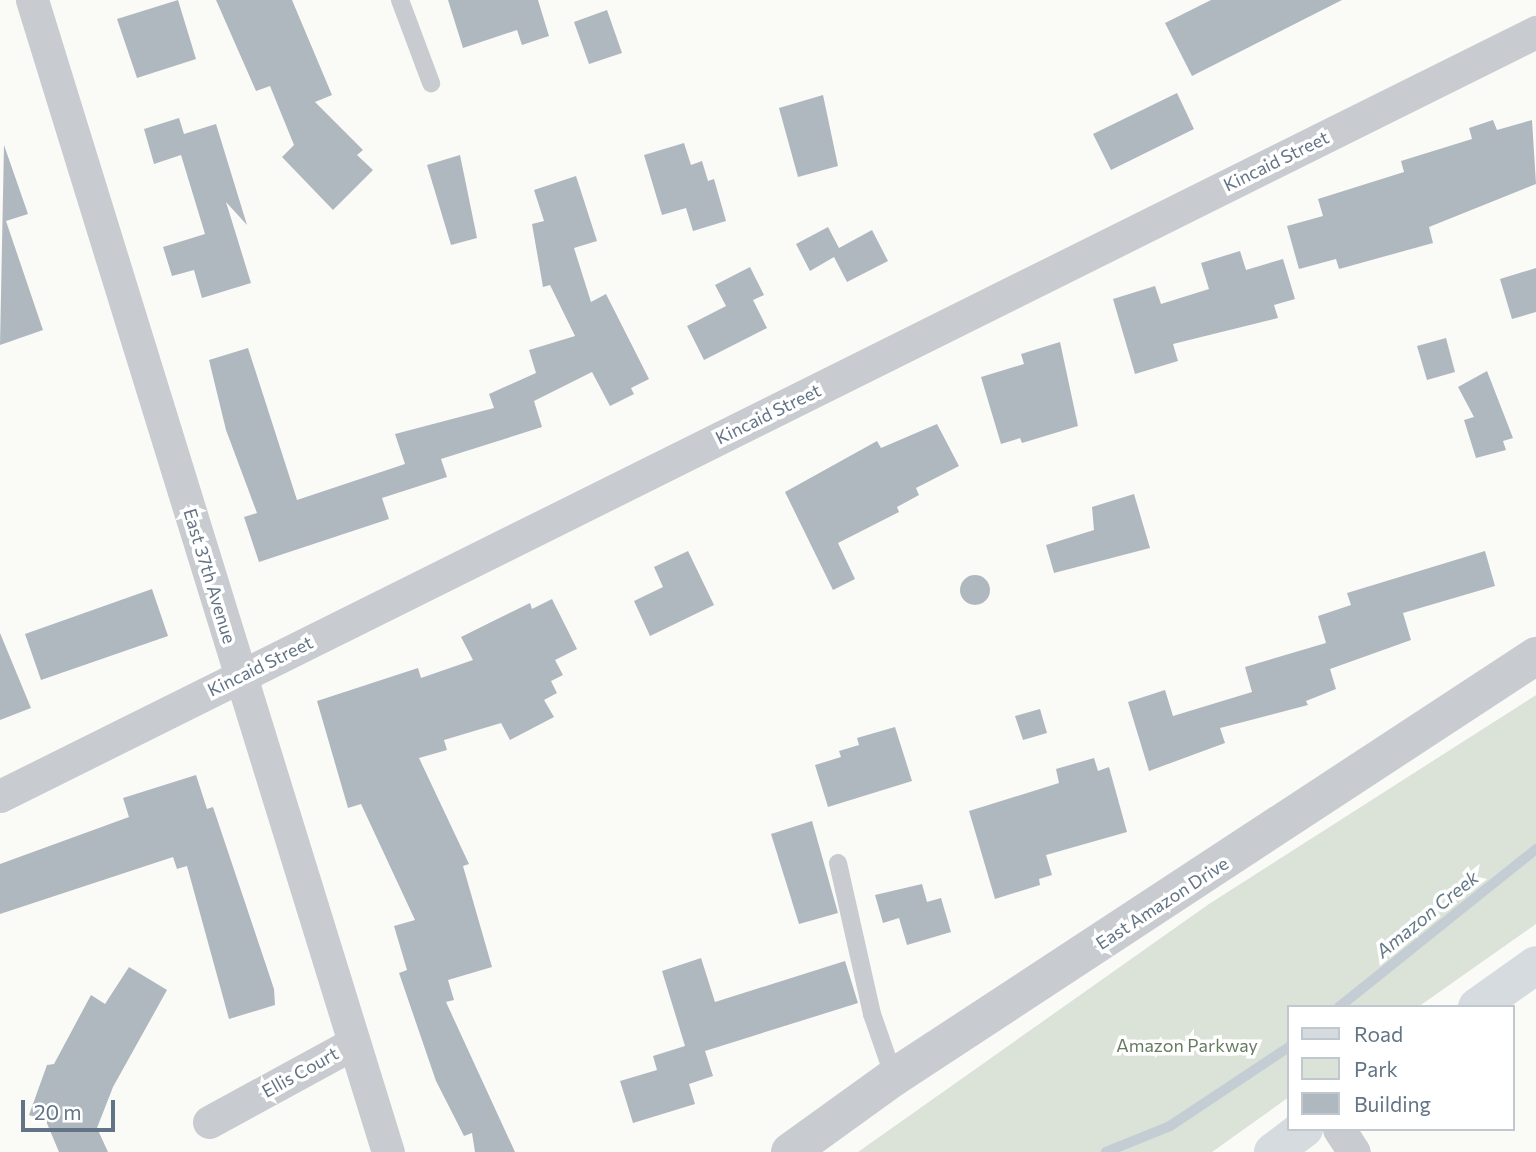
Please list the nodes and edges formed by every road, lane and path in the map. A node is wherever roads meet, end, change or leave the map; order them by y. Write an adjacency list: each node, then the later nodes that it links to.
1 (33, 0): 6 (street, East 37th Avenue)
2 (400, 0): 4 (lane)
3 (1536, 32): 6 (street, Kincaid Street)
4 (431, 83)
5 (1536, 656): 12 (street, East Amazon Drive)
6 (241, 676): 7 (street, Kincaid Street); 11 (street, East 37th Avenue)
7 (0, 796)
8 (838, 863): 12 (lane)
9 (1536, 965): 10 (main road)
10 (1480, 1005)
11 (354, 1043): 13 (street, Ellis Court); 16 (street, East 37th Avenue)
12 (894, 1077): 17 (street, East Amazon Drive)
13 (209, 1122)
14 (1301, 1131): 18 (main road)
15 (1340, 1131): 19 (street)
16 (388, 1152)
17 (790, 1152)
18 (1273, 1152)
19 (1354, 1152)

